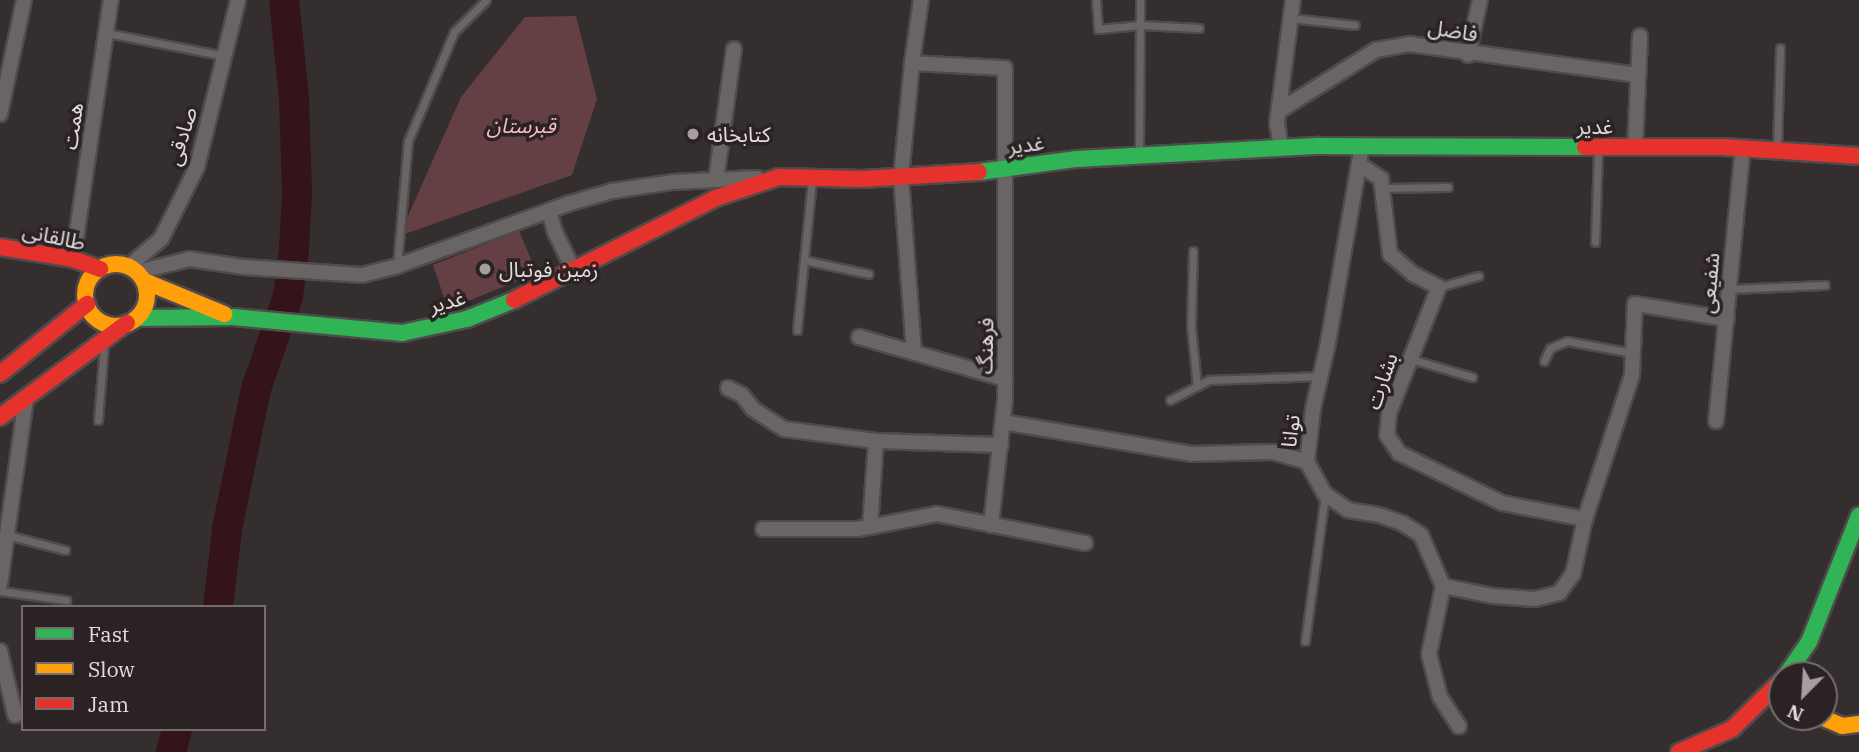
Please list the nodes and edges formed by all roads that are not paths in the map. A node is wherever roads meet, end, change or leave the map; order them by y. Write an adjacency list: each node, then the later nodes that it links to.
1 (24, 0): 23 (street)
2 (111, 0): 14 (street, همت)
3 (238, 0): 19 (street, صادقی)
4 (486, 0): 47 (lane)
5 (921, 0): 20 (street)
6 (1096, 0): 11 (lane)
7 (1140, 0): 11 (lane)
8 (1293, 0): 10 (street)
9 (1480, 0): 18 (street)
10 (1290, 18): 12 (lane); 22 (street)
11 (1141, 25): 13 (lane); 30 (lane)
12 (1355, 25)
13 (1199, 28)
14 (106, 33): 19 (lane); 45 (street, همت)
15 (1640, 36): 21 (street)
16 (1780, 48): 29 (lane)
17 (734, 49): 37 (street)
18 (1468, 55): 21 (street, فاضل); 22 (street, فاضل)
19 (225, 56): 50 (street, صادقی)
20 (912, 63): 33 (street, فرهنگ); 35 (street)
21 (1638, 75): 26 (street)
22 (1279, 111): 27 (street)
23 (0, 114)
24 (1362, 146): 25 (street, غدیر); 27 (street, غدیر); 32 (street, توانا)
25 (1598, 146): 26 (street, غدیر); 41 (lane)
26 (1635, 147): 28 (street, غدیر)
27 (1281, 148): 30 (street, غدیر)
28 (1743, 148): 29 (street, غدیر); 56 (street, شفیعی)
29 (1777, 150): 31 (street, غدیر)
30 (1139, 156): 33 (street, غدیر)
31 (1859, 156)
32 (1359, 164): 39 (street); 69 (street, توانا)
33 (1005, 168): 35 (street, غدیر); 71 (street, فرهنگ)
34 (779, 177): 36 (street, غدیر); 37 (street); 49 (street, غدیر)
35 (901, 177): 36 (street, غدیر); 64 (street)
36 (812, 178): 46 (lane)
37 (716, 180): 40 (street)
38 (1448, 187): 39 (lane)
39 (1381, 188): 55 (street)
40 (549, 211): 47 (street); 49 (street)
41 (1595, 242)
42 (0, 247): 45 (street, طالقانی)
43 (1193, 251): 72 (lane)
44 (0, 258): 53 (street, طالقانی)
45 (73, 258): 48 (street, طالقانی)
46 (804, 260): 51 (lane); 61 (lane)
47 (397, 266): 50 (street)
48 (100, 269): 50 (street); 53 (street)
49 (574, 271): 58 (street, غدیر)
50 (137, 273): 58 (street); 60 (street)
51 (869, 274)
52 (1478, 276): 55 (lane)
53 (87, 285): 57 (street)
54 (1825, 285): 56 (lane)
55 (1439, 287): 66 (street, بشارت)
56 (1730, 289): 59 (street, شفیعی)
57 (87, 304): 60 (street); 68 (street)
58 (233, 317): 60 (street)
59 (1727, 319): 65 (street); 78 (street, شفیعی)
60 (132, 321): 63 (street)
61 (797, 330)
62 (859, 337): 64 (street)
63 (105, 338): 74 (street); 77 (lane)
64 (914, 353): 71 (street)
65 (1633, 353): 67 (lane); 85 (street)
66 (1411, 359): 70 (lane); 85 (street, بشارت)
67 (1544, 361)
68 (0, 374)
69 (1321, 376): 72 (lane); 82 (street, توانا)
70 (1472, 377)
71 (1005, 379): 79 (street, فرهنگ)
72 (1197, 386): 75 (lane)
73 (728, 388): 80 (street)
74 (26, 398): 76 (street); 89 (street)
75 (1170, 400)
76 (0, 417)
77 (98, 420)
78 (1716, 421)
79 (1003, 422): 81 (street, فرهنگ); 82 (street)
80 (876, 441): 81 (street); 87 (street)
81 (1001, 445): 86 (street, فرهنگ)
82 (1307, 462): 83 (street, توانا)
83 (1325, 494): 93 (street); 96 (lane)
84 (1859, 516): 98 (street)
85 (1585, 519): 93 (street)
86 (990, 525): 87 (street); 90 (street)
87 (870, 527): 88 (street)
88 (764, 529)
89 (7, 535): 91 (lane); 92 (street)
90 (1085, 543)
91 (65, 550)
92 (0, 584)
93 (1443, 586): 103 (street)
94 (0, 591): 95 (lane)
95 (66, 600)
96 (1305, 641)
97 (0, 651): 100 (street)
98 (1802, 661)
99 (1768, 694): 104 (street)
100 (15, 715)
101 (1838, 724): 102 (street)
102 (1859, 724)
103 (1459, 726)
104 (1679, 752)

